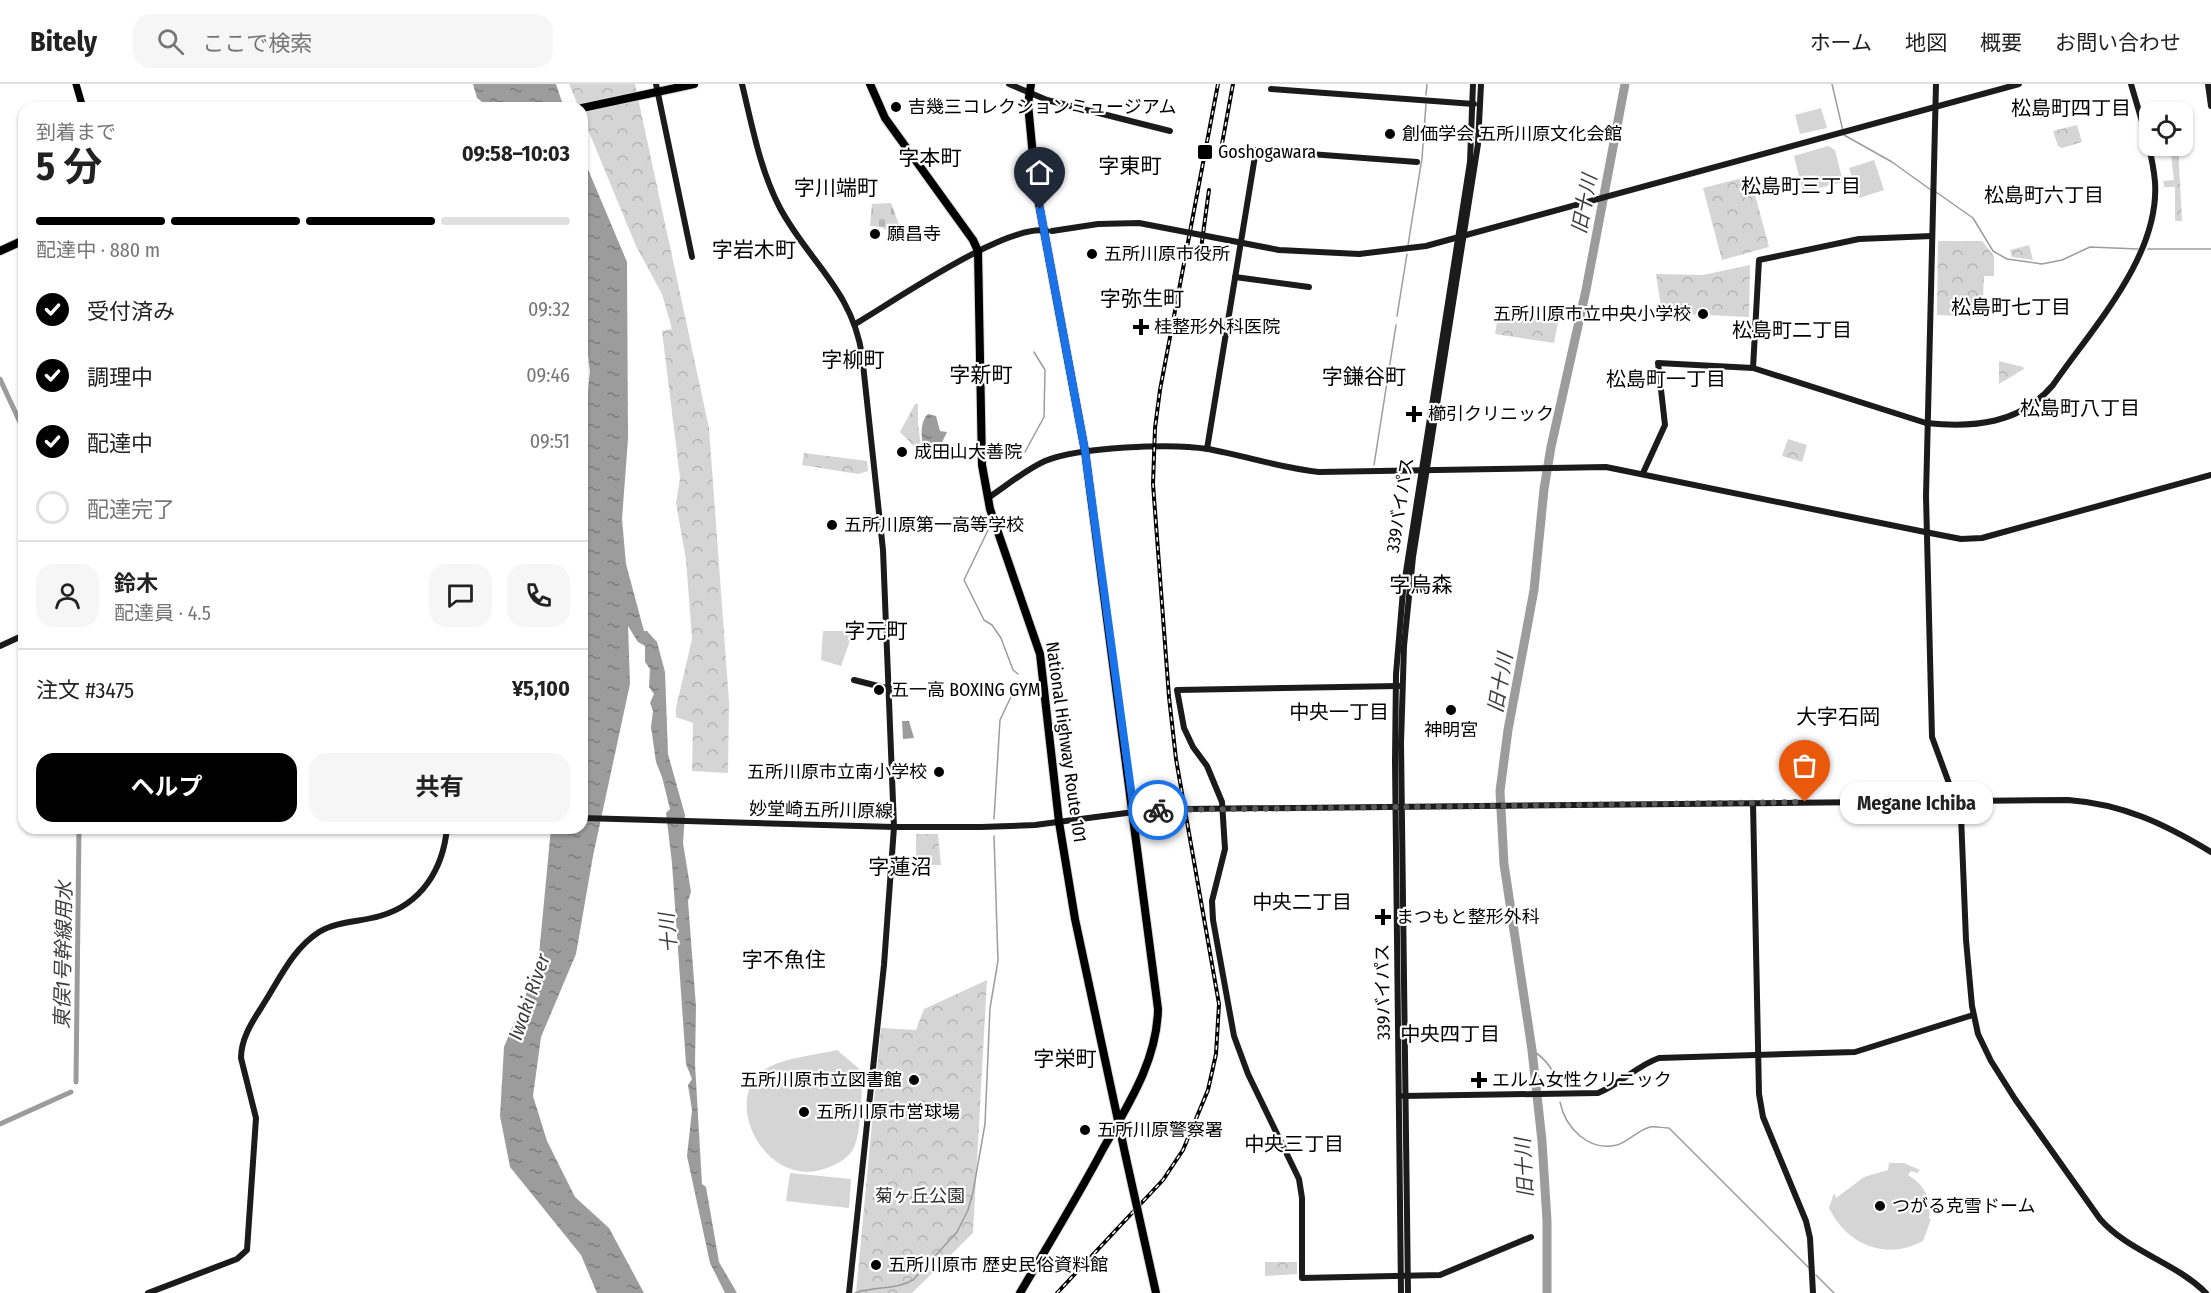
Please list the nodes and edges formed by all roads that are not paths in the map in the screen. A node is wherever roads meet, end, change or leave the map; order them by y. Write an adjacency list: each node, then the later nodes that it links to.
1 (76, 84): 16 (main road)
2 (693, 84): 13 (highway)
3 (742, 84): 33 (street)
4 (870, 84): 29 (highway)
5 (1009, 84): 15 (street)
6 (1031, 84): 15 (highway)
7 (1473, 84): 17 (street, 339バイパス)
8 (1481, 84): 18 (street)
9 (1936, 84): 20 (street)
10 (2019, 84): 20 (street)
11 (2131, 84): 35 (street)
12 (2208, 84): 21 (street)
13 (655, 89): 19 (highway); 30 (street)
14 (1271, 89): 17 (street)
15 (1028, 94): 22 (street); 24 (highway)
16 (81, 102)
17 (1473, 104): 18 (street); 25 (street, 339バイパス)
18 (1481, 105): 25 (street)
19 (588, 106)
20 (1936, 106): 25 (street); 26 (street)
21 (2211, 106)
22 (1170, 130)
23 (1417, 162): 31 (street)
24 (1047, 231): 25 (street, bridge); 29 (street); 37 (highway)
25 (1461, 236): 38 (street, 339バイパス)
26 (1932, 236): 34 (street); 35 (street)
27 (18, 243): 28 (highway)
28 (0, 251)
29 (978, 251): 33 (street); 41 (highway, National Highway Route 101)
30 (692, 257)
31 (1235, 277): 32 (street); 36 (street)
32 (1310, 287)
33 (855, 324): 47 (street)
34 (1754, 368): 35 (street); 39 (street)
35 (1926, 423): 42 (street)
36 (1207, 449): 37 (street); 38 (street)
37 (1085, 451): 41 (street); 52 (highway)
38 (1424, 470): 39 (street); 46 (street, 339バイパス)
39 (1642, 473): 42 (street)
40 (2211, 475): 42 (street)
41 (988, 498): 54 (highway, National Highway Route 101)
42 (1925, 532): 48 (street)
43 (18, 638): 44 (street)
44 (0, 646)
45 (854, 680): 47 (street)
46 (1399, 686): 50 (street, 339バイパス); 51 (street)
47 (890, 689): 55 (street)
48 (1957, 801): 49 (street, 妙堂崎五所川原線); 57 (street, 妙堂崎五所川原線); 58 (street)
49 (1753, 803): 50 (street, 妙堂崎五所川原線); 59 (street)
50 (1399, 807): 51 (street, 妙堂崎五所川原線); 60 (street, 339バイパス)
51 (1223, 809): 52 (street, 妙堂崎五所川原線); 63 (street)
52 (1134, 812): 54 (street, 妙堂崎五所川原線); 61 (highway)
53 (588, 819): 55 (street, 妙堂崎五所川原線)
54 (1059, 822): 55 (street, 妙堂崎五所川原線); 61 (highway, National Highway Route 101)
55 (894, 827): 65 (street)
56 (446, 834): 64 (street)
57 (2211, 852)
58 (1973, 1015): 59 (street); 71 (street)
59 (1757, 1054): 60 (street); 70 (street)
60 (1402, 1096): 63 (street, 339バイパス)
61 (1119, 1121): 66 (highway); 67 (highway, National Highway Route 101, bridge)
62 (1532, 1237): 63 (street)
63 (1404, 1276): 68 (street, 339バイパス); 69 (street)
64 (148, 1293)
65 (849, 1293)
66 (1020, 1293)
67 (1156, 1293)
68 (1401, 1293)
69 (1408, 1293)
70 (1813, 1293)
71 (2206, 1293)

